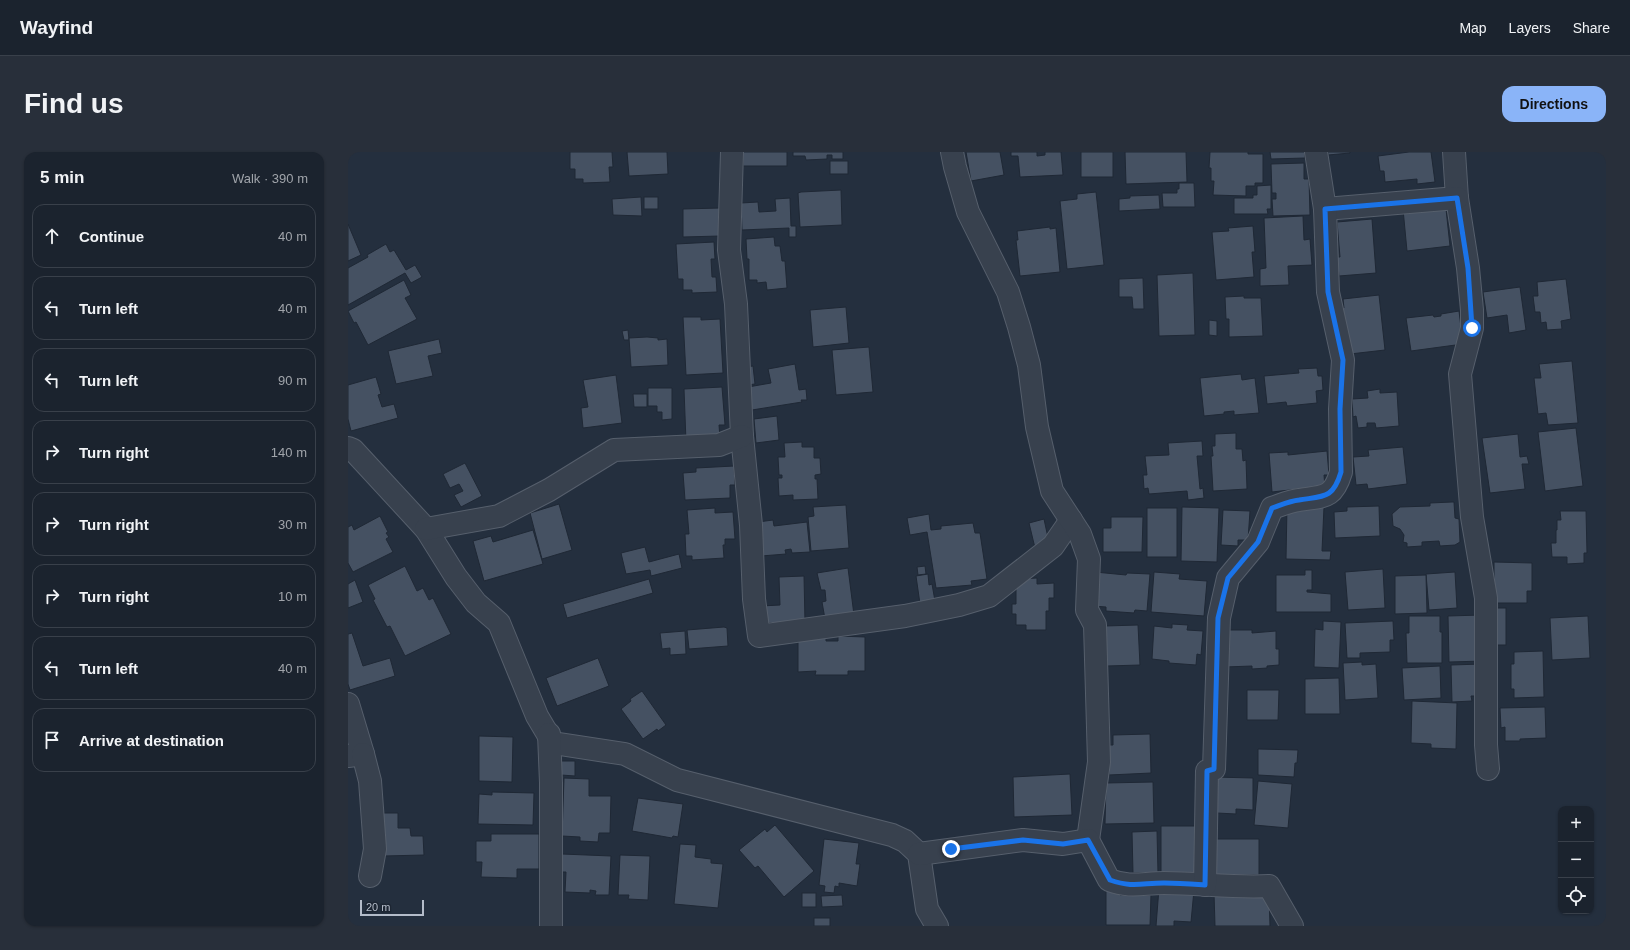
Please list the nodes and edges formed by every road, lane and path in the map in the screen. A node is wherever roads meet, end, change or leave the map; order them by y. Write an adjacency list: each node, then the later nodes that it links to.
1 (732, 152): 7 (street)
2 (952, 152): 9 (street)
3 (1316, 152): 6 (street)
4 (1454, 152): 5 (street)
5 (1457, 198): 6 (street); 14 (street)
6 (1325, 209): 18 (street)
7 (742, 436): 9 (street); 10 (street)
8 (348, 448): 10 (street)
9 (1071, 520): 15 (street)
10 (426, 529): 12 (street)
11 (348, 704): 13 (street)
12 (549, 734): 16 (street); 19 (street)
13 (356, 755): 17 (street)
14 (1488, 769)
15 (1088, 840): 16 (street); 18 (street)
16 (919, 854): 20 (street)
17 (370, 876)
18 (1205, 885): 21 (street)
19 (551, 926)
20 (937, 926)
21 (1292, 926)

